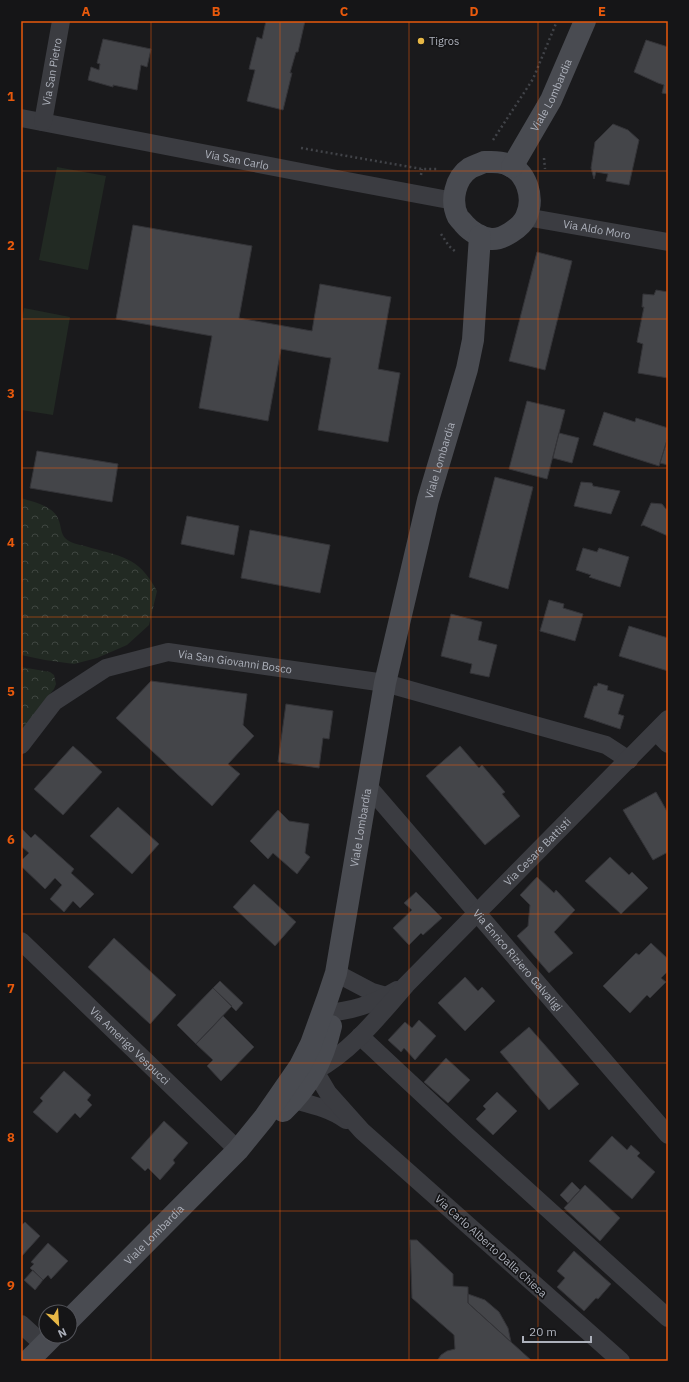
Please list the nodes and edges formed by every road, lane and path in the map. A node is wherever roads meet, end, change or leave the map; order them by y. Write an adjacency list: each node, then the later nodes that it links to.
1 (62, 21): 5 (street, Via San Pietro)
2 (557, 21): 6 (path)
3 (585, 21): 9 (street, Viale Lombardia)
4 (21, 118): 5 (street, Via San Carlo)
5 (43, 122): 10 (street, Via San Carlo)
6 (489, 144)
7 (301, 148): 8 (path)
8 (442, 167)
9 (512, 167): 10 (street); 11 (street)
10 (454, 200): 13 (street)
11 (526, 217): 13 (street); 14 (street, Via Aldo Moro)
12 (439, 229): 15 (path)
13 (480, 236): 16 (street, Viale Lombardia)
14 (668, 242)
15 (458, 254)
16 (385, 683): 18 (street, Via San Giovanni Bosco); 19 (street); 20 (street, Viale Lombardia)
17 (664, 732): 19 (street, Via Cesare Battisti)
18 (21, 745)
19 (629, 760): 21 (street, Via Cesare Battisti)
20 (367, 785): 21 (street, Via Enrico Riziero Galvaligi); 23 (street, Viale Lombardia)
21 (478, 913): 24 (street, Via Cesare Battisti); 31 (street, Via Enrico Riziero Galvaligi)
22 (21, 941): 32 (street, Via Amerigo Vespucci)
23 (336, 973): 25 (street); 26 (street, Viale Lombardia)
24 (406, 985): 25 (street, Via Cesare Battisti); 27 (street, Via Cesare Battisti)
25 (386, 996): 26 (street, Via Cesare Battisti)
26 (328, 1013): 28 (street, Viale Lombardia); 32 (street, Viale Lombardia)
27 (360, 1036): 28 (street, Via Cesare Battisti); 34 (street)
28 (315, 1071): 29 (street, Viale Lombardia); 30 (street, Via Carlo Alberto Dalla Chiesa)
29 (294, 1100): 30 (street, Via Carlo Alberto Dalla Chiesa); 32 (street, Viale Lombardia)
30 (362, 1131): 39 (street, Via Carlo Alberto Dalla Chiesa)
31 (668, 1135)
32 (238, 1150): 33 (street, Viale Lombardia)
33 (78, 1311)
34 (668, 1318)
35 (21, 1324): 36 (street)
36 (38, 1334)
37 (45, 1344): 38 (street)
38 (28, 1361)
39 (621, 1361)

